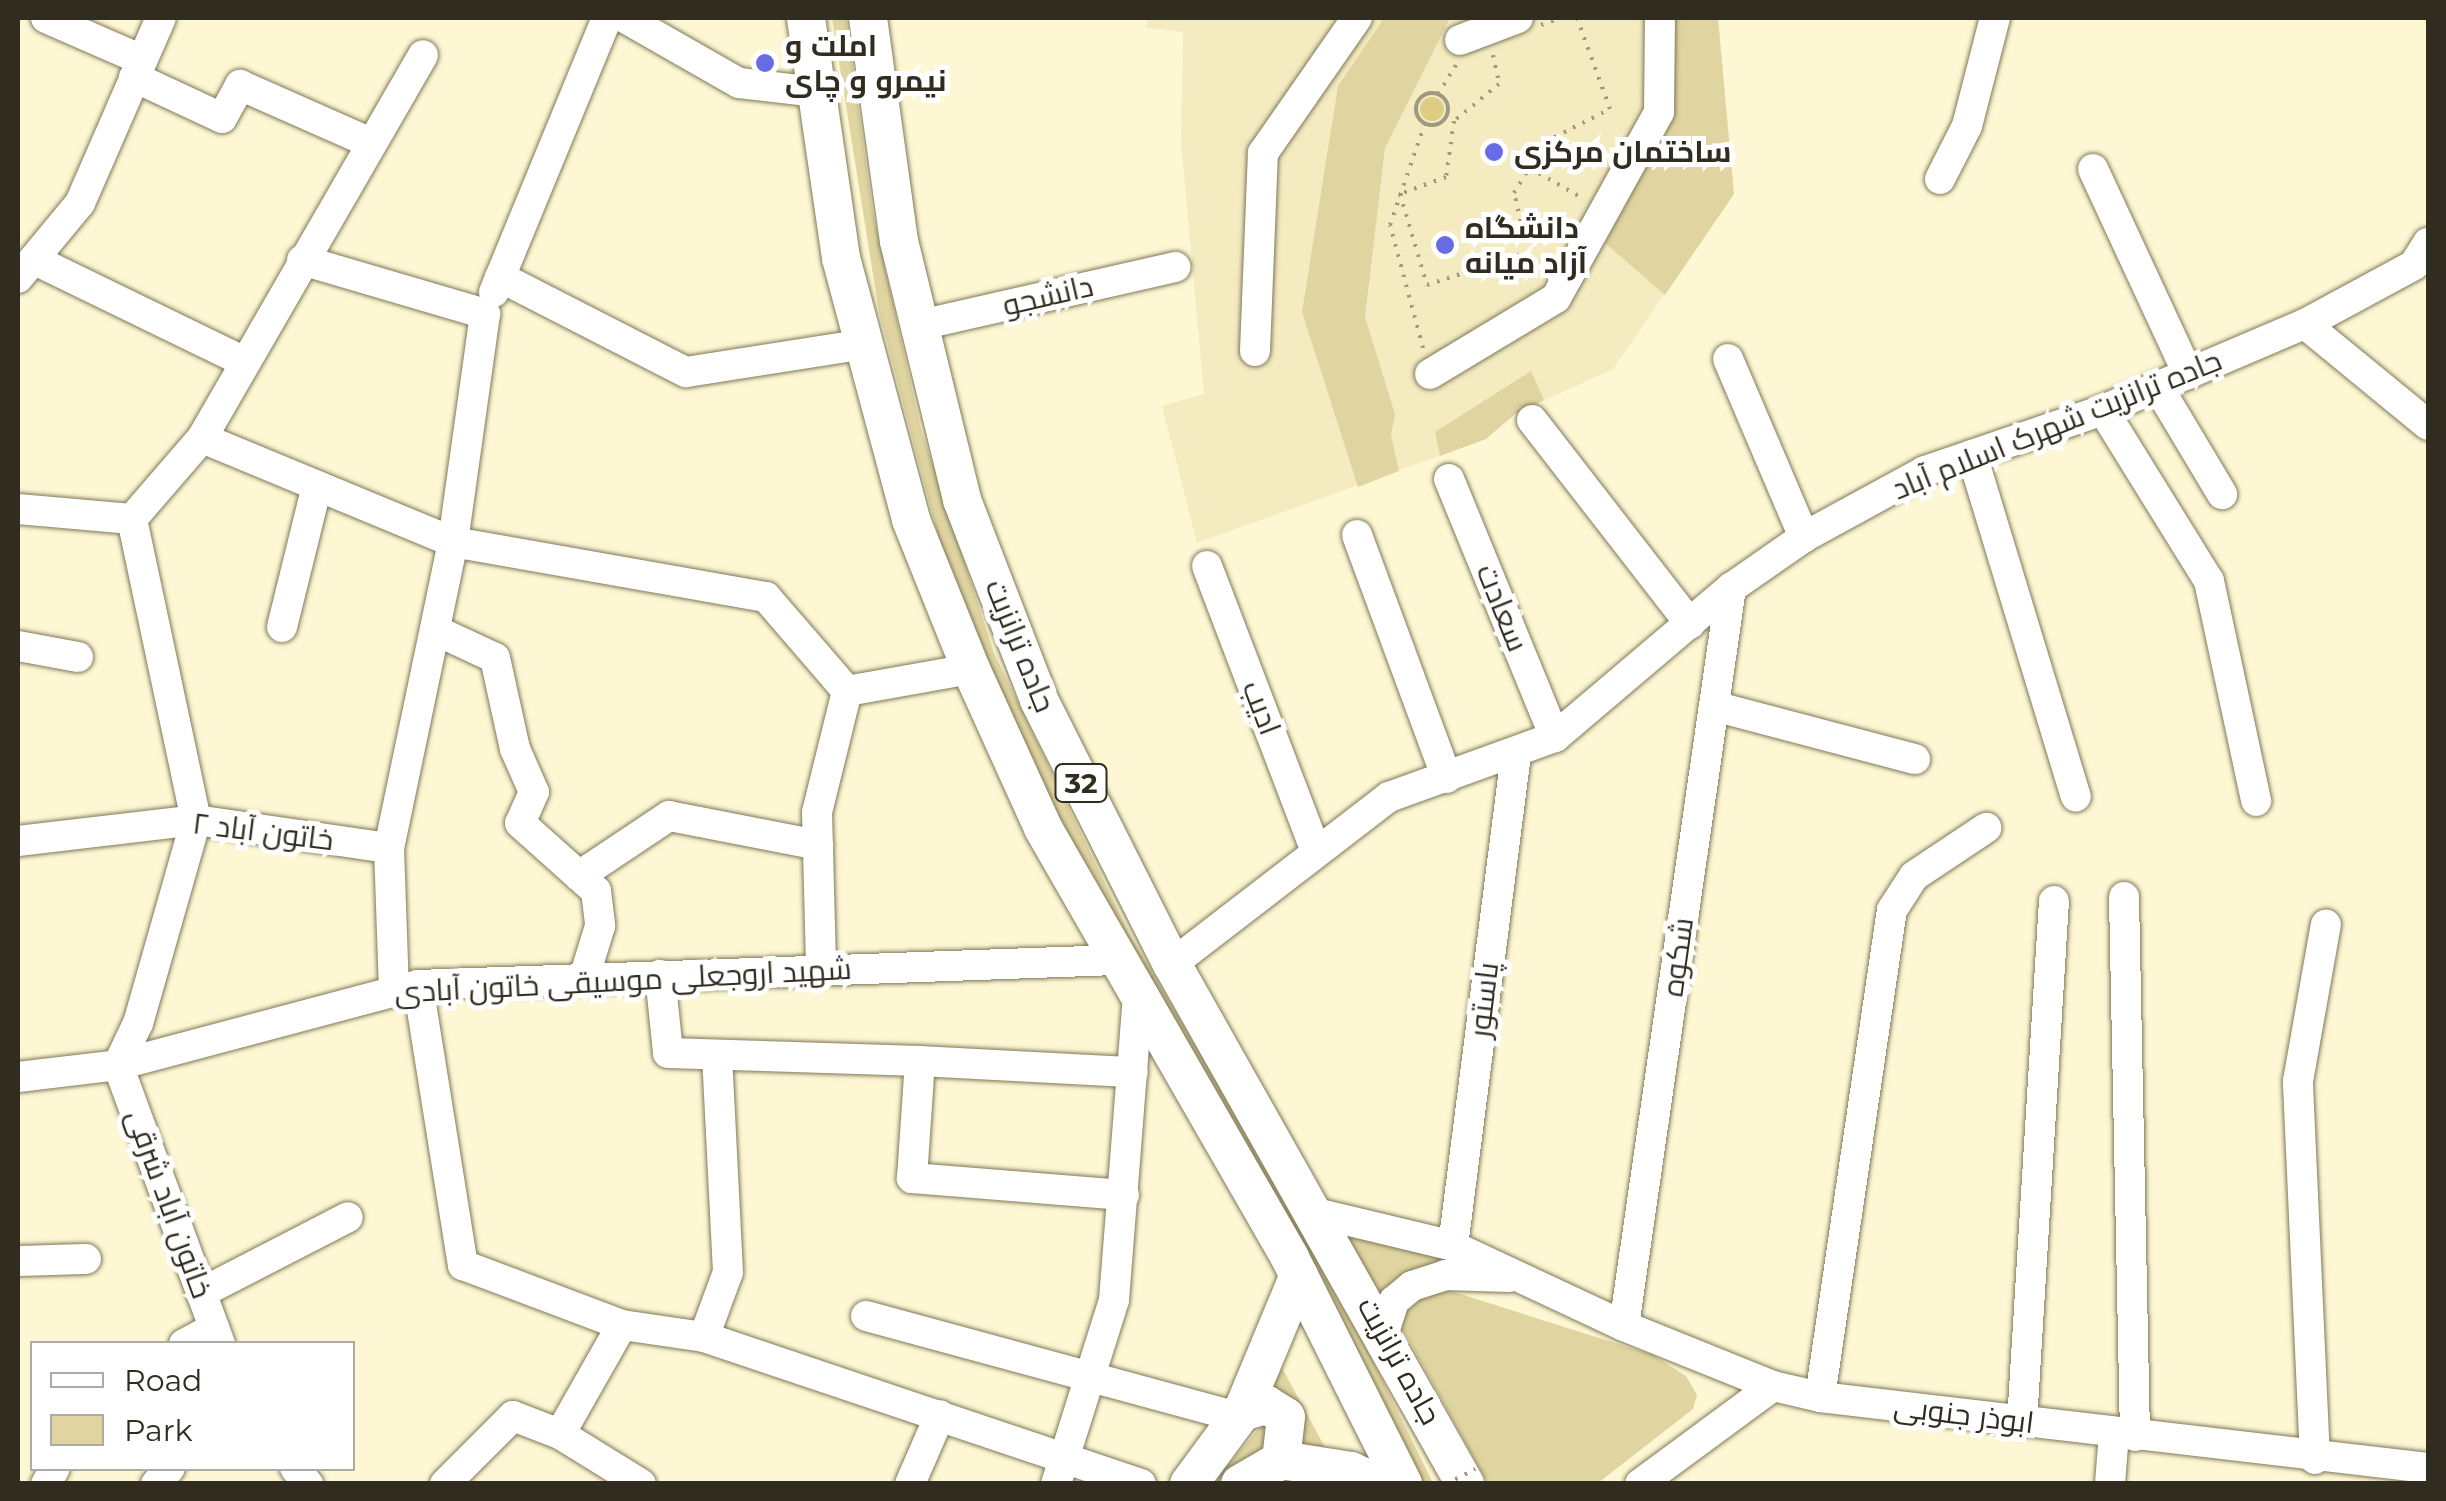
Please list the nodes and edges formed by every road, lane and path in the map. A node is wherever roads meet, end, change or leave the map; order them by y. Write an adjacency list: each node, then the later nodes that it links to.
1 (46, 18): 15 (street)
2 (161, 18): 15 (street)
3 (607, 18): 30 (street)
4 (625, 18): 16 (street)
5 (806, 18): 16 (main road, جاده ترانزیت / 32)
6 (868, 18): 33 (main road, جاده ترانزیت / 32)
7 (1357, 18): 35 (street)
8 (1518, 18): 12 (street)
9 (1577, 18): 21 (path)
10 (1660, 18): 25 (street)
11 (1994, 18): 23 (street)
12 (1460, 40)
13 (1491, 45): 18 (path)
14 (423, 55): 20 (street)
15 (138, 69): 20 (street); 29 (street)
16 (817, 92): 34 (main road, جاده ترانزیت / 32)
17 (1446, 117): 18 (path); 19 (path); 19 (path)
18 (1454, 121): 24 (path)
19 (1426, 123): 24 (path)
20 (371, 143): 27 (street)
21 (1530, 168): 24 (path); 25 (path)
22 (2093, 169): 39 (street)
23 (1940, 179)
24 (1400, 194): 38 (path)
25 (1604, 211): 38 (street)
26 (2428, 242): 32 (street, جاده ترانزیت شهرک اسلام آباد)
27 (302, 260): 31 (street); 37 (street)
28 (1176, 267): 33 (street, دانشجو)
29 (27, 269): 37 (street)
30 (500, 277): 31 (street); 34 (street)
31 (485, 314): 53 (street)
32 (2305, 324): 39 (street, جاده ترانزیت شهرک اسلام آباد); 43 (street)
33 (920, 325): 81 (main road, جاده ترانزیت / 32)
34 (864, 344): 61 (main road, جاده ترانزیت / 32)
35 (1255, 351)
36 (1728, 359): 52 (street)
37 (245, 362): 44 (street)
38 (1430, 374)
39 (2188, 374): 40 (street, جاده ترانزیت شهرک اسلام آباد)
40 (2158, 387): 41 (street, جاده ترانزیت شهرک اسلام آباد); 48 (street)
41 (2104, 410): 45 (street, جاده ترانزیت شهرک اسلام آباد); 69 (street)
42 (1532, 420): 56 (street)
43 (2428, 425)
44 (202, 438): 47 (street); 50 (street)
45 (1972, 455): 52 (street, جاده ترانزیت شهرک اسلام آباد); 68 (street)
46 (1449, 479): 64 (street, سعادت)
47 (318, 486): 53 (street); 57 (street)
48 (2222, 494)
49 (18, 509): 50 (street)
50 (132, 519): 70 (street)
51 (1357, 535): 67 (street)
52 (1804, 538): 55 (street, جاده ترانزیت شهرک اسلام آباد)
53 (453, 542): 58 (street); 62 (street)
54 (1207, 566): 75 (street, ادیب)
55 (1731, 588): 56 (street, جاده ترانزیت شهرک اسلام آباد); 63 (street, شکوه)
56 (1690, 624): 64 (street, جاده ترانزیت شهرک اسلام آباد)
57 (282, 627)
58 (435, 630): 74 (street); 76 (street)
59 (18, 646): 60 (street)
60 (78, 657)
61 (971, 669): 62 (street); 80 (main road, جاده ترانزیت / 32)
62 (848, 691): 73 (street)
63 (1714, 706): 66 (street); 103 (street, شکوه)
64 (1555, 737): 65 (street, جاده ترانزیت شهرک اسلام آباد)
65 (1516, 754): 67 (street, جاده ترانزیت شهرک اسلام آباد); 95 (street, پاستور)
66 (1915, 759)
67 (1448, 778): 75 (street, جاده ترانزیت شهرک اسلام آباد)
68 (2076, 797)
69 (2256, 801)
70 (196, 820): 72 (street, خاتون آباد ۲); 74 (street, خاتون آباد ۲); 89 (street)
71 (1986, 828): 109 (street)
72 (18, 841)
73 (818, 845): 76 (street); 82 (street)
74 (389, 848): 85 (street)
75 (1316, 851): 81 (street, جاده ترانزیت شهرک اسلام آباد)
76 (579, 876): 84 (street)
77 (2124, 897): 114 (street)
78 (2054, 901): 112 (street)
79 (2326, 924): 115 (street)
80 (1118, 960): 82 (street, شهید اروجعلی موسیقی خاتون آبادی); 86 (main road, جاده ترانزیت / 32)
81 (1172, 964): 93 (main road, جاده ترانزیت / 32)
82 (820, 970): 83 (street, شهید اروجعلی موسیقی خاتون آبادی)
83 (660, 975): 84 (street, شهید اروجعلی موسیقی خاتون آبادی); 87 (street)
84 (584, 978): 85 (street, شهید اروجعلی موسیقی خاتون آبادی)
85 (406, 987): 89 (street, شهید اروجعلی موسیقی خاتون آبادی); 102 (street)
86 (1138, 996): 90 (street); 98 (main road, جاده ترانزیت / 32)
87 (717, 1055): 88 (street); 106 (street)
88 (920, 1061): 90 (street); 92 (street)
89 (118, 1065): 91 (street, شهید اروجعلی موسیقی خاتون آبادی); 100 (street, خاتون آباد شرقی)
90 (1133, 1072): 92 (street)
91 (18, 1076)
92 (1124, 1196): 107 (street)
93 (1316, 1213): 95 (street, ابوذر جنوبی); 104 (main road, جاده ترانزیت / 32)
94 (348, 1216): 100 (street)
95 (1453, 1246): 99 (street, ابوذر جنوبی)
96 (86, 1259): 97 (street)
97 (18, 1261)
98 (1298, 1274): 111 (main road); 129 (main road, جاده ترانزیت / 32)
99 (1522, 1277): 103 (street, ابوذر جنوبی); 104 (street)
100 (202, 1294): 105 (street, خاتون آباد شرقی)
101 (866, 1316): 107 (street)
102 (622, 1324): 106 (street); 113 (street)
103 (1624, 1326): 108 (street, ابوذر جنوبی)
104 (1384, 1332): 120 (main road, جاده ترانزیت / 32)
105 (217, 1336)
106 (704, 1337): 110 (street)
107 (1094, 1378): 111 (street); 118 (street)
108 (1773, 1386): 109 (street, ابوذر جنوبی); 121 (street)
109 (1820, 1397): 112 (street, ابوذر جنوبی)
110 (940, 1415): 118 (street); 124 (street)
111 (1240, 1415): 116 (main road); 126 (main road)
112 (2022, 1422): 114 (street, ابوذر جنوبی)
113 (560, 1434): 119 (street); 122 (street)
114 (2125, 1434): 115 (street, ابوذر جنوبی); 131 (street)
115 (2315, 1459): 117 (street, ابوذر جنوبی)
116 (1281, 1460): 127 (main road); 128 (main road)
117 (2428, 1468)
118 (1061, 1471): 125 (street)
119 (598, 1472): 123 (street)
120 (1470, 1476): 130 (path, bridge)
121 (1648, 1482)
122 (445, 1484)
123 (641, 1484)
124 (910, 1484)
125 (1141, 1484)
126 (1190, 1484)
127 (1240, 1484)
128 (1380, 1484)
129 (1403, 1484)
130 (1446, 1484)
131 (2110, 1484)

